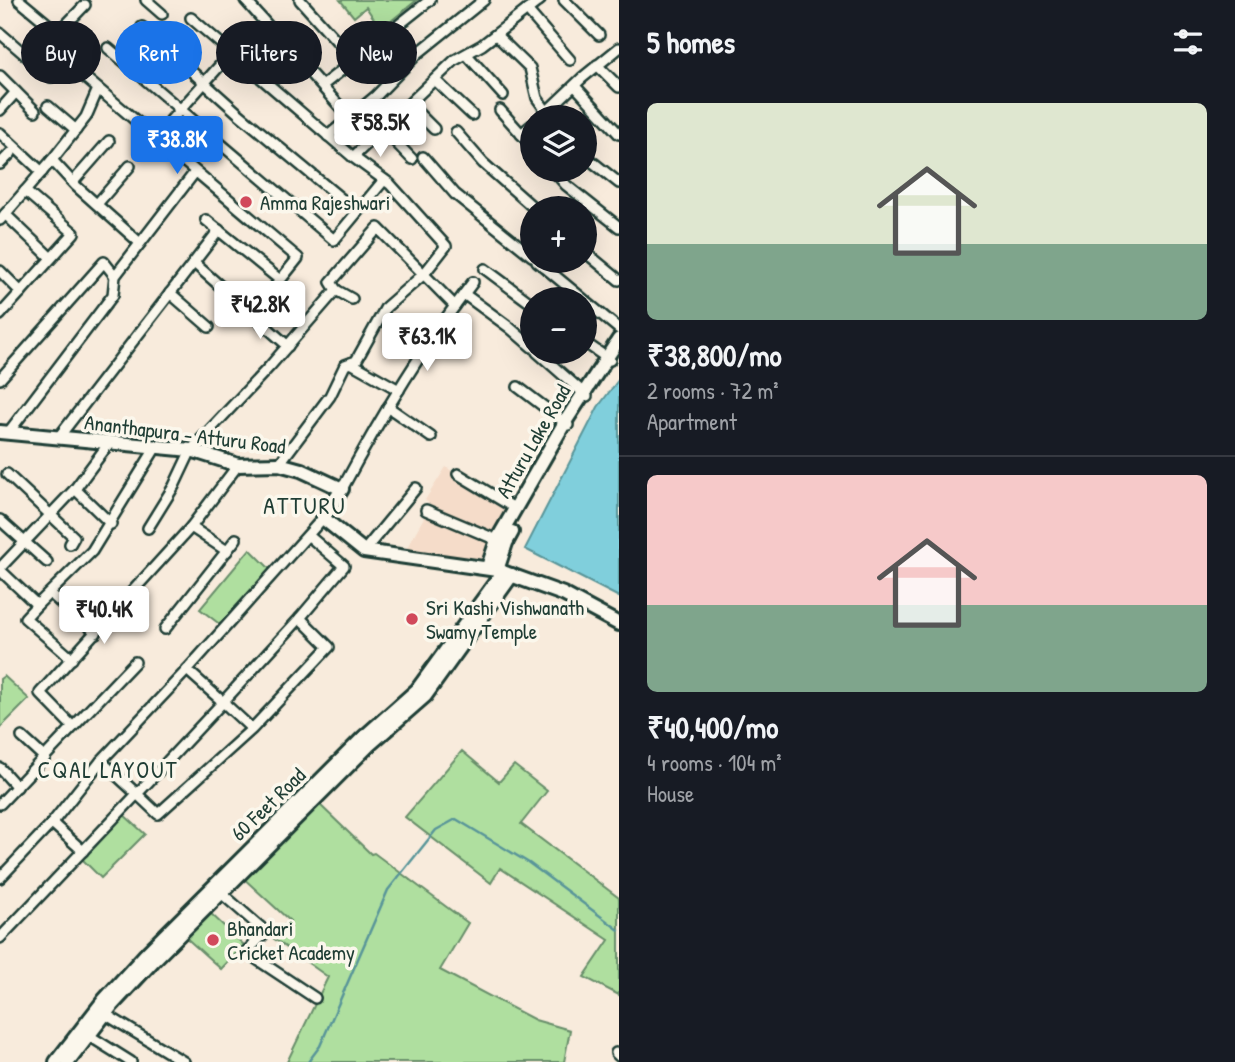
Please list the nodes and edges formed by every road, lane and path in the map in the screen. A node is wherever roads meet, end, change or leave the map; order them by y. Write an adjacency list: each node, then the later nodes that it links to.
1 (19, 0): 13 (street)
2 (146, 0): 11 (street)
3 (245, 0): 34 (street)
4 (300, 0): 20 (street)
5 (430, 0): 15 (street)
6 (484, 0): 49 (street)
7 (540, 0): 10 (street)
8 (564, 0): 18 (street)
9 (85, 5): 14 (street)
10 (527, 10): 17 (street); 25 (street)
11 (162, 14)
12 (191, 18): 19 (street)
13 (44, 21)
14 (70, 21)
15 (403, 21)
16 (0, 33): 23 (street)
17 (496, 34): 24 (street); 41 (street)
18 (599, 35)
19 (216, 40)
20 (336, 40)
21 (108, 48): 44 (street)
22 (619, 48): 26 (street)
23 (21, 51)
24 (467, 55): 30 (street); 39 (street)
25 (570, 60)
26 (597, 65): 35 (street); 36 (street)
27 (216, 70): 31 (street)
28 (336, 75): 34 (street)
29 (0, 76): 38 (street)
30 (435, 80): 40 (street); 48 (street)
31 (204, 83): 44 (street); 77 (street)
32 (92, 84): 37 (street)
33 (267, 84): 57 (street)
34 (323, 85): 49 (street)
35 (575, 86): 42 (street); 56 (street)
36 (619, 87)
37 (98, 89): 51 (street); 58 (street)
38 (16, 92): 45 (street); 47 (street)
39 (503, 95)
40 (410, 105): 50 (street); 52 (street)
41 (540, 105)
42 (555, 105)
43 (48, 106): 51 (street)
44 (181, 109): 58 (street); 77 (street)
45 (0, 110)
46 (500, 110): 55 (street)
47 (35, 111)
48 (472, 115)
49 (350, 118): 57 (street)
50 (434, 129)
51 (76, 130): 64 (street)
52 (384, 130): 62 (street); 63 (street)
53 (456, 132): 75 (street)
54 (0, 133): 68 (street)
55 (520, 133)
56 (619, 134)
57 (328, 136): 62 (street)
58 (155, 138): 69 (street)
59 (109, 141): 71 (street)
60 (11, 153): 65 (street)
61 (424, 157): 83 (street)
62 (353, 158): 70 (street)
63 (412, 159)
64 (52, 160): 68 (street); 71 (street)
65 (0, 164)
66 (130, 166): 76 (street)
67 (597, 166): 73 (street)
68 (41, 172): 74 (street)
69 (195, 172): 82 (street); 92 (street)
70 (384, 180): 77 (street); 90 (street)
71 (73, 182): 76 (street)
72 (563, 182): 80 (street)
73 (619, 183)
74 (25, 191): 78 (street); 84 (street)
75 (520, 196)
76 (97, 204): 82 (street)
77 (357, 212)
78 (2, 217): 84 (street)
79 (206, 220): 81 (street)
80 (619, 228)
81 (219, 230): 86 (street); 92 (street)
82 (140, 243): 91 (street)
83 (520, 246)
84 (51, 258): 97 (street)
85 (597, 262): 93 (street)
86 (194, 263): 98 (street); 104 (street)
87 (485, 269): 100 (street)
88 (0, 271): 97 (street)
89 (551, 273): 95 (street)
90 (424, 274): 96 (street); 102 (street); 112 (street)
91 (115, 276): 114 (street); 120 (street)
92 (280, 280): 104 (street)
93 (619, 280)
94 (473, 282): 99 (street)
95 (568, 287)
96 (336, 290): 101 (street); 110 (street)
97 (22, 292): 105 (street)
98 (170, 293): 106 (street); 121 (street)
99 (464, 294): 102 (street); 108 (street)
100 (520, 295)
101 (352, 299)
102 (455, 306): 116 (street)
103 (597, 311): 107 (street)
104 (253, 314): 110 (street)
105 (0, 315)
106 (209, 327)
107 (619, 329)
108 (520, 337)
109 (619, 339): 111 (street, Atturu Lake Road)
110 (288, 346): 125 (street)
111 (612, 356): 117 (street, Atturu Lake Road)
112 (351, 363): 116 (street); 126 (street)
113 (551, 364): 117 (street)
114 (0, 379)
115 (518, 387): 119 (street)
116 (399, 390): 118 (street)
117 (585, 394): 119 (street, Atturu Lake Road)
118 (388, 407): 122 (street); 132 (street)
119 (567, 424): 133 (street, Atturu Lake Road); 150 (street, Atturu Lake Road)
120 (4, 433): 121 (street, Ananthapura - Atturu Road)
121 (58, 438): 123 (street, Ananthapura - Atturu Road)
122 (431, 438)
123 (110, 442): 124 (street, Ananthapura - Atturu Road); 131 (street)
124 (156, 447): 125 (street, Ananthapura - Atturu Road); 138 (street)
125 (191, 450): 127 (street, Ananthapura - Atturu Road); 140 (street)
126 (279, 464): 127 (street, Ananthapura - Atturu Road); 132 (street, Ananthapura - Atturu Road)
127 (238, 465): 139 (street)
128 (8, 474): 135 (street)
129 (458, 474): 133 (street)
130 (416, 488): 147 (street)
131 (75, 489): 135 (street); 138 (street)
132 (342, 489): 136 (street)
133 (516, 509): 143 (street, Atturu Lake Road)
134 (426, 510): 143 (street)
135 (50, 515): 144 (street); 145 (street)
136 (323, 518): 141 (street); 147 (street)
137 (0, 520): 144 (street)
138 (111, 524): 151 (street)
139 (191, 527): 146 (street); 156 (street)
140 (148, 528)
141 (309, 536): 153 (street); 159 (street)
142 (236, 538): 146 (street)
143 (498, 541): 150 (street, Atturu Lake Road)
144 (25, 542): 148 (street); 149 (street)
145 (70, 544)
146 (227, 551): 155 (street)
147 (364, 551): 150 (street)
148 (47, 562)
149 (0, 569): 152 (street)
150 (500, 571): 154 (street); 173 (street, 60 Feet Road); 178 (street, 60 Feet Road)
151 (50, 593): 152 (street); 156 (street)
152 (37, 605): 157 (street)
153 (300, 618): 160 (street); 162 (street)
154 (619, 624)
155 (165, 629)
156 (96, 633): 157 (street)
157 (72, 659): 161 (street)
158 (135, 662): 161 (street)
159 (187, 670): 160 (street); 165 (street)
160 (223, 702): 162 (street); 168 (street)
161 (73, 727): 164 (street)
162 (252, 729): 168 (street)
163 (22, 737): 164 (street)
164 (45, 758): 167 (street)
165 (102, 761): 168 (street); 170 (street)
166 (0, 768): 167 (street)
167 (17, 787): 169 (street)
168 (137, 794): 171 (street)
169 (0, 804)
170 (52, 823): 171 (street); 172 (street)
171 (83, 851): 174 (street)
172 (0, 878)
173 (220, 892): 175 (street); 176 (street, 60 Feet Road)
174 (0, 937)
175 (315, 998)
176 (105, 1014): 177 (street, 60 Feet Road); 181 (street)
177 (88, 1035): 179 (street, 60 Feet Road); 180 (street)
178 (56, 1062)
179 (68, 1062)
180 (131, 1062)
181 (184, 1062)

